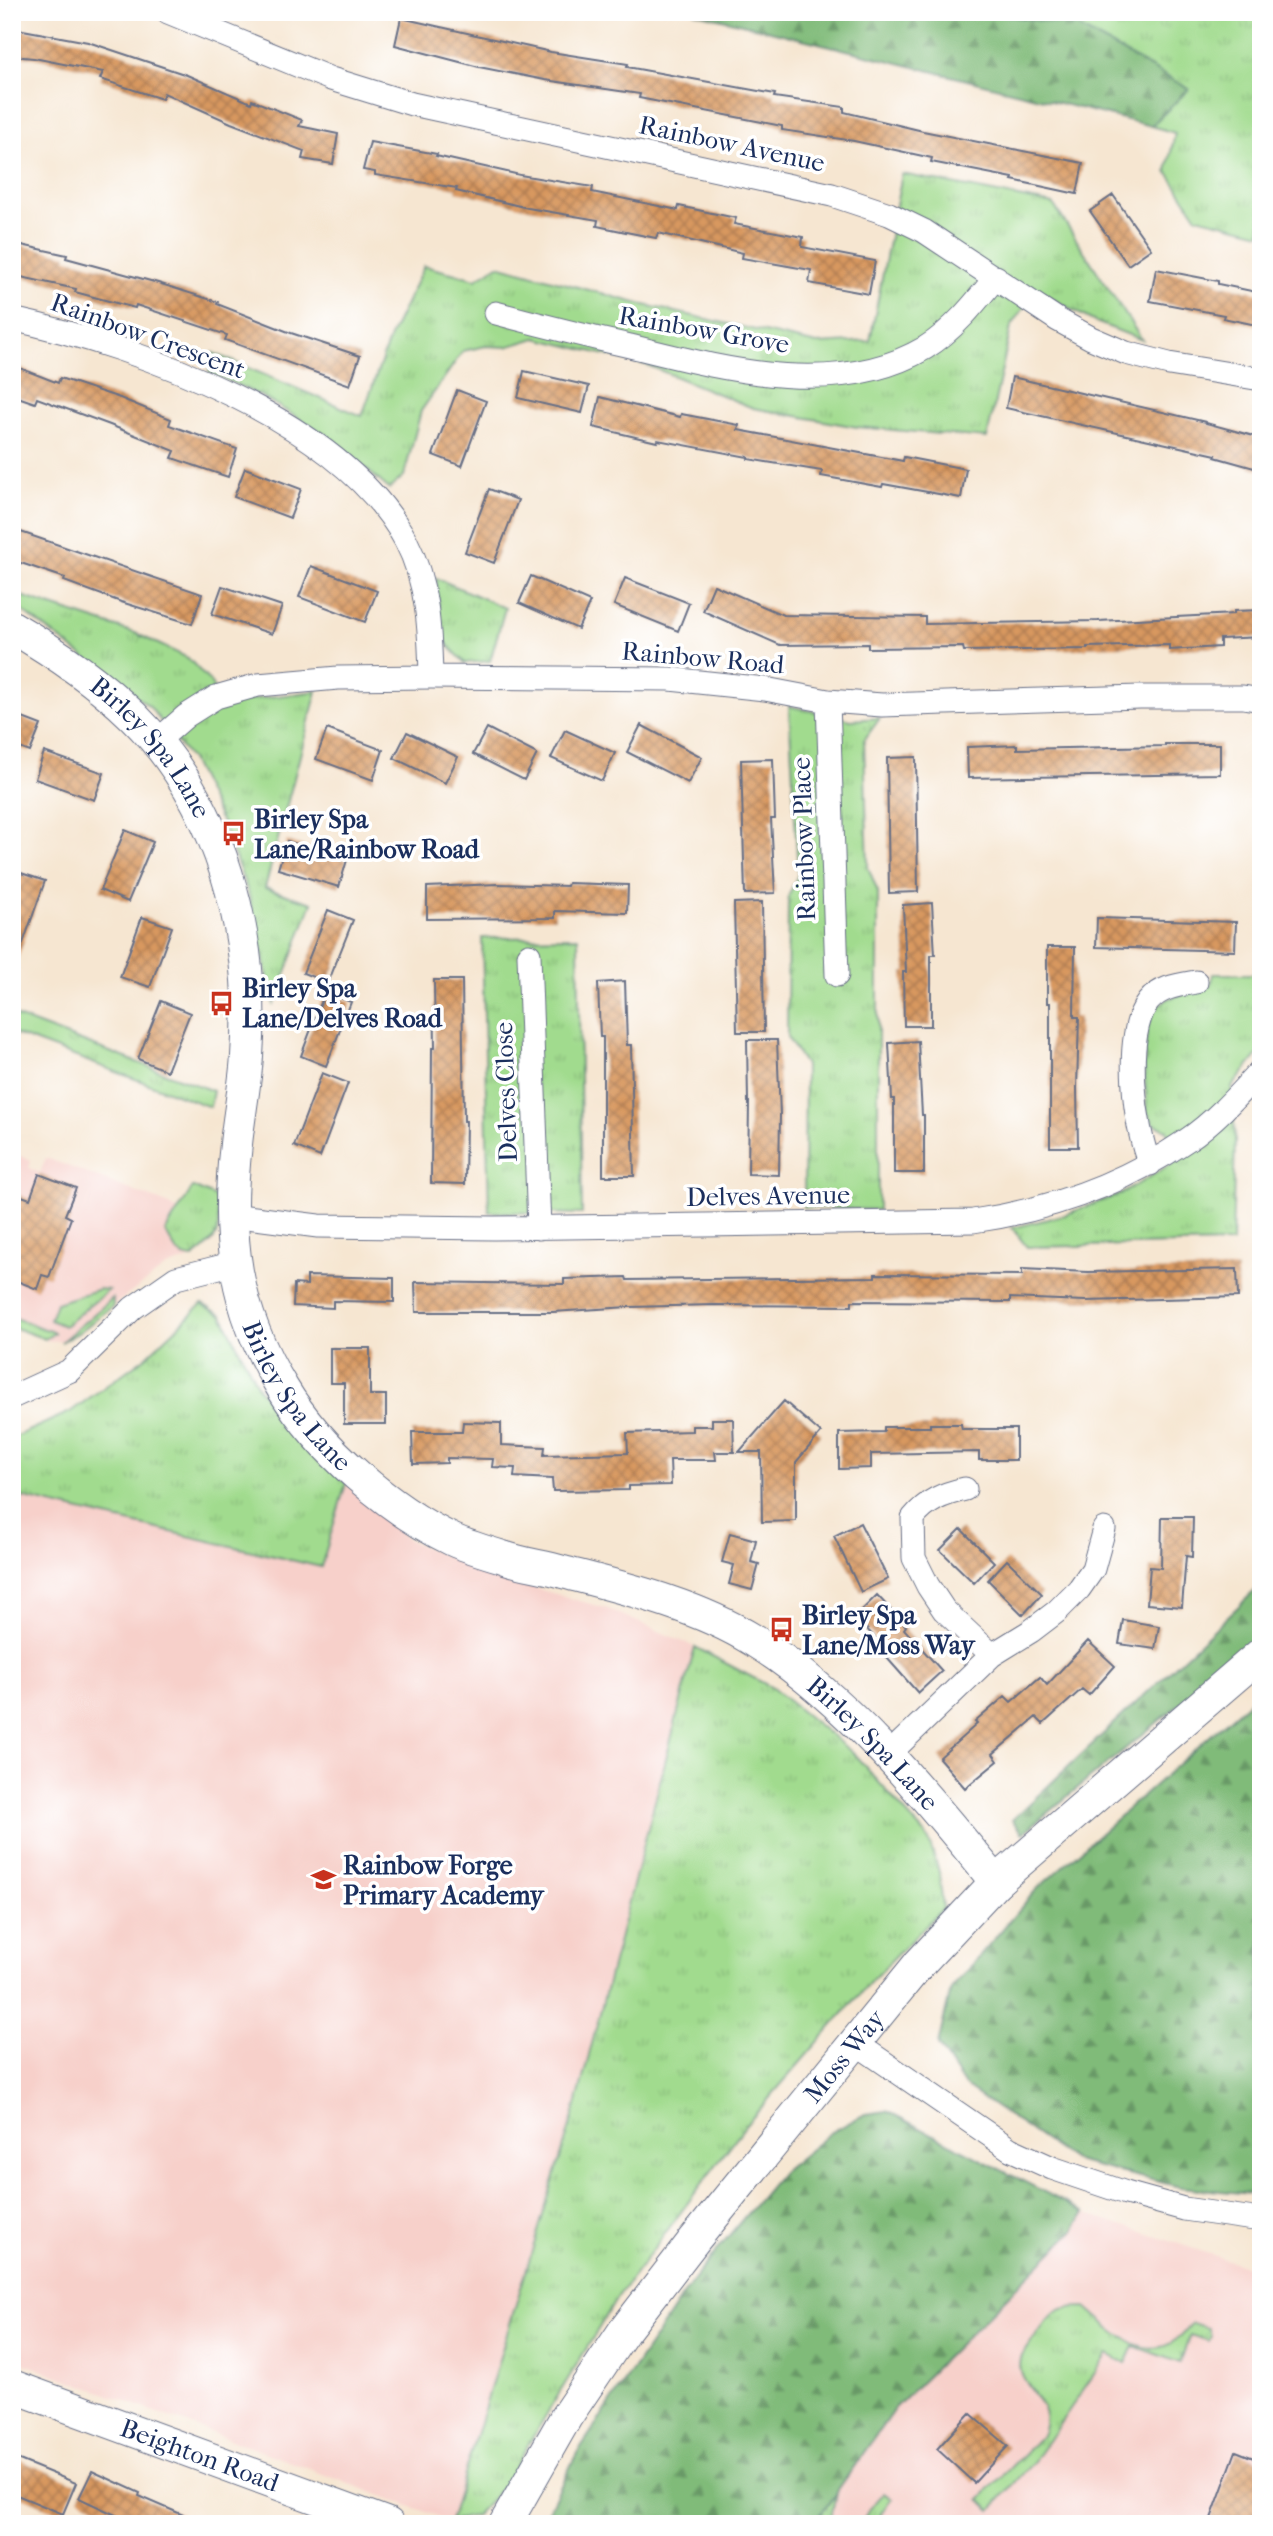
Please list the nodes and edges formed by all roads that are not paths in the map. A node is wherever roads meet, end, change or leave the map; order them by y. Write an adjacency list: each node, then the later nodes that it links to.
1 (168, 12): 2 (street, Rainbow Avenue)
2 (996, 277): 3 (street, Rainbow Grove); 5 (street, Rainbow Avenue)
3 (496, 313)
4 (12, 319): 7 (street, Rainbow Crescent)
5 (1261, 379)
6 (12, 627): 10 (street, Birley Spa Lane)
7 (431, 677): 9 (street, Rainbow Road); 10 (street, Rainbow Road)
8 (1261, 700): 9 (street, Rainbow Road)
9 (828, 701): 12 (street, Rainbow Place)
10 (156, 742): 16 (street, Birley Spa Lane)
11 (529, 955): 17 (street, Delves Close)
12 (837, 975)
13 (1196, 982): 15 (street)
14 (1261, 1070): 15 (street, Delves Avenue)
15 (1150, 1164): 17 (street, Delves Avenue)
16 (231, 1215): 17 (street, Delves Avenue); 18 (street, Birley Spa Lane)
17 (539, 1228)
18 (234, 1263): 19 (street); 24 (street, Birley Spa Lane)
19 (12, 1397)
20 (965, 1489): 23 (street)
21 (1104, 1530): 23 (street)
22 (1261, 1654): 25 (street, Moss Way)
23 (992, 1655): 24 (street)
24 (887, 1756): 25 (street, Birley Spa Lane)
25 (996, 1882): 26 (street, Moss Way)
26 (854, 2042): 27 (street); 30 (street, Moss Way)
27 (1261, 2220)
28 (12, 2386): 29 (street, Beighton Road)
29 (388, 2524)
30 (505, 2524)

